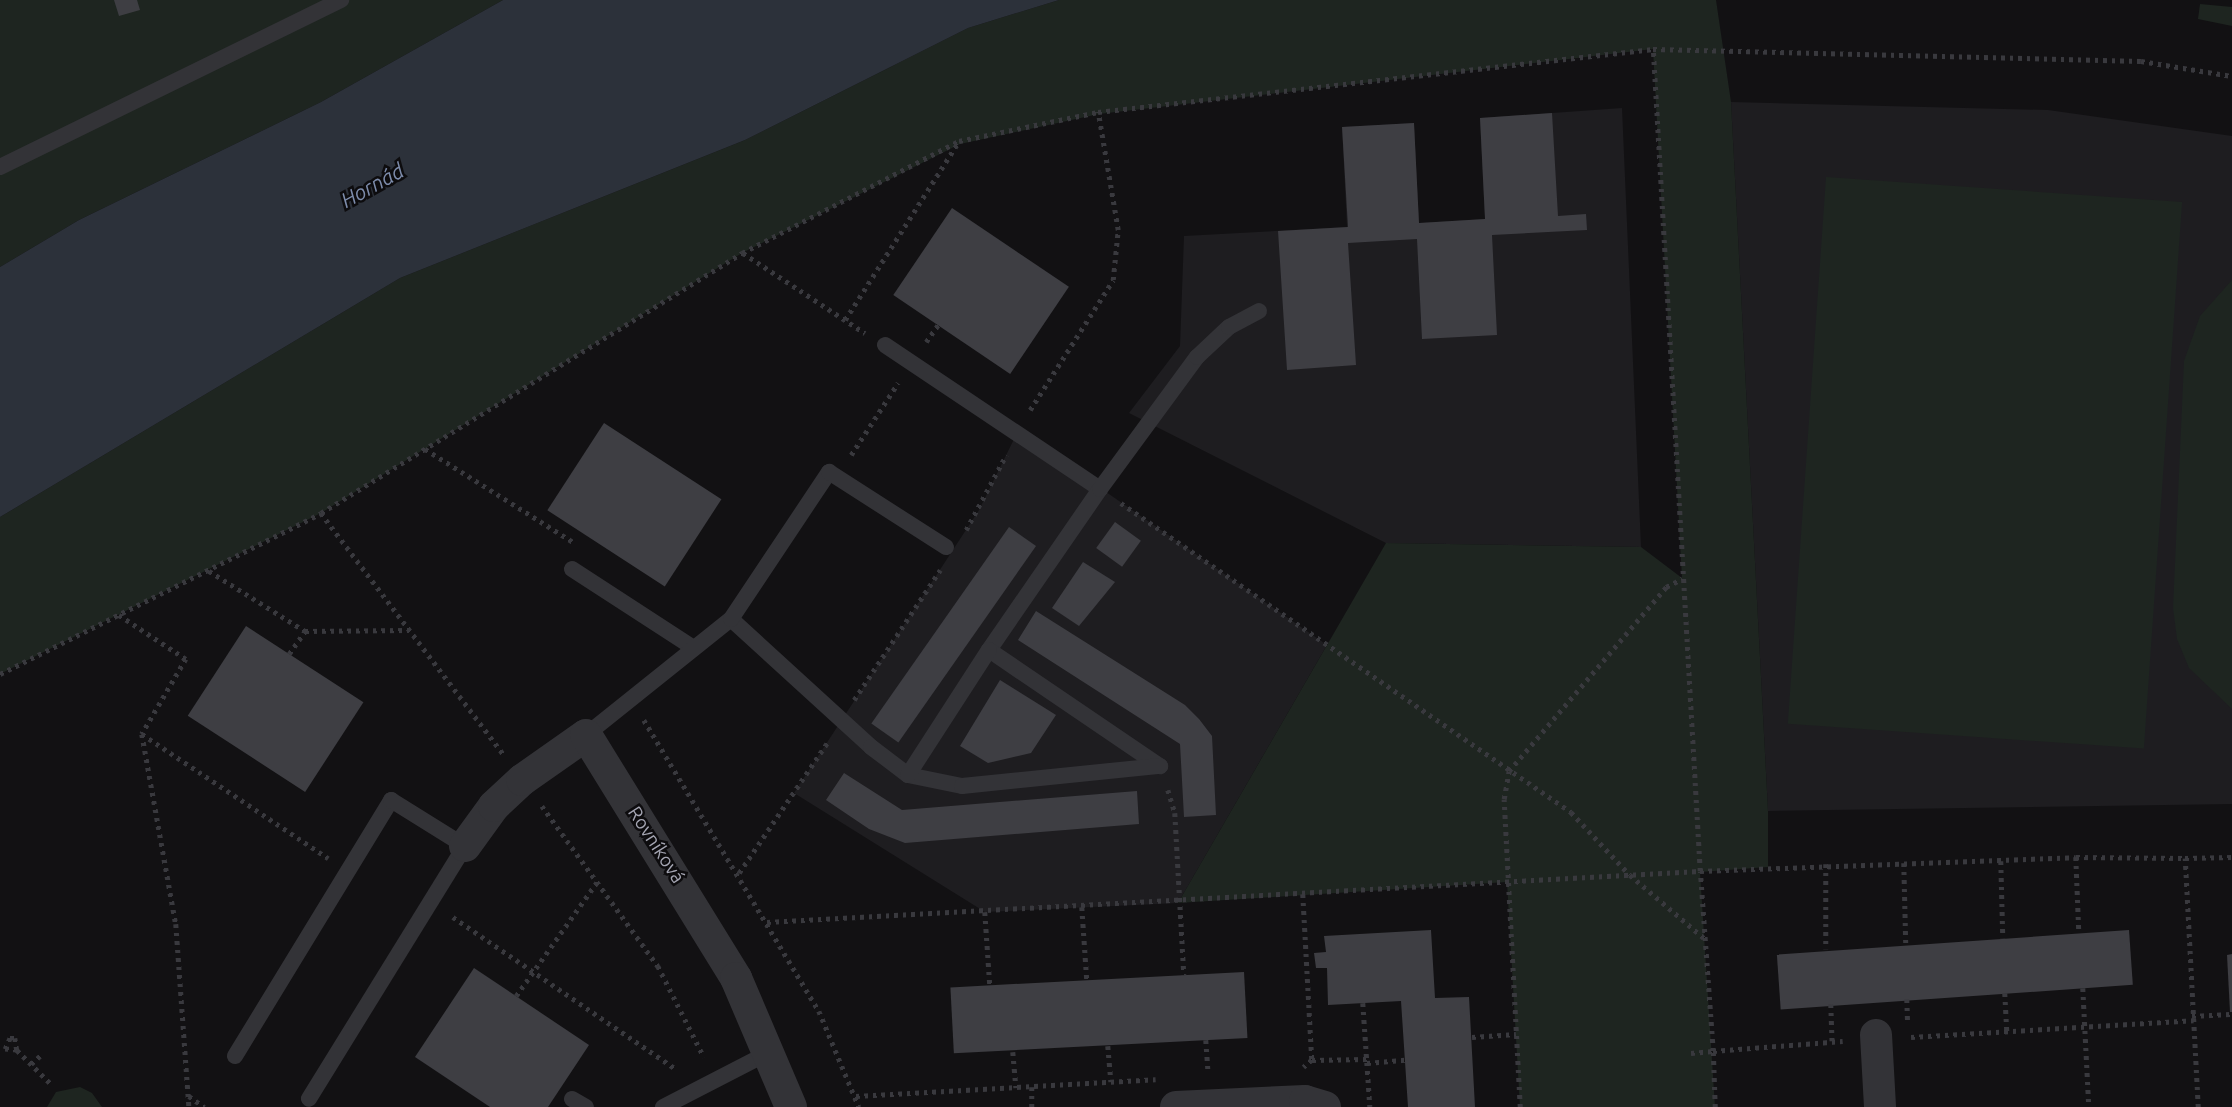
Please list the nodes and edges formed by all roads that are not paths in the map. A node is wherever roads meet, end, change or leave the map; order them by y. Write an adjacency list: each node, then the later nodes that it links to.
1 (341, 0): 2 (lane)
2 (0, 167)
3 (1259, 311): 5 (lane)
4 (885, 345): 5 (lane)
5 (1100, 489): 10 (lane)
6 (946, 547): 8 (lane)
7 (572, 569): 9 (lane)
8 (731, 619): 9 (lane); 12 (lane)
9 (692, 647): 11 (lane)
10 (989, 650): 12 (lane); 12 (lane)
11 (586, 735): 13 (street); 15 (street, Rovníková)
12 (908, 775)
13 (465, 846): 16 (lane); 18 (lane)
14 (1876, 1035): 23 (street)
15 (770, 1052): 20 (lane); 21 (street, Rovníková)
16 (235, 1056)
17 (1171, 1093): 19 (street)
18 (309, 1099)
19 (1241, 1105): 22 (street)
20 (663, 1107)
21 (791, 1107)
22 (1325, 1107)
23 (1880, 1107)

